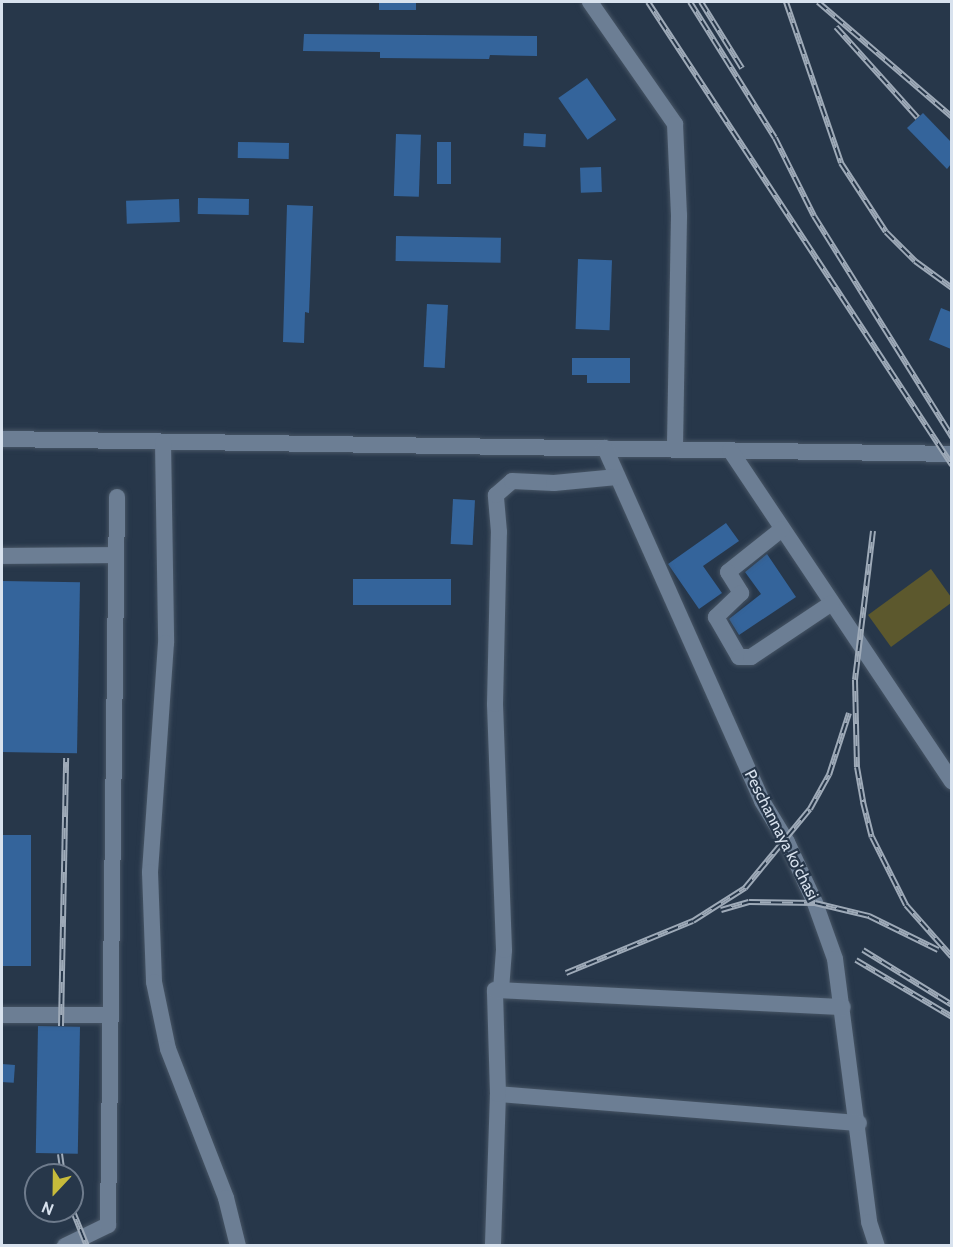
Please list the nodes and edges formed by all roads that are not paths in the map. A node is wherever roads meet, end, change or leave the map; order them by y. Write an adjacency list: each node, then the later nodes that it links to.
1 (590, 2): 5 (street)
2 (2, 439): 3 (street)
3 (163, 442): 4 (street); 22 (street)
4 (605, 448): 5 (street); 8 (street, Peschannaya ko'chasi)
5 (675, 449): 6 (street)
6 (730, 450): 7 (street); 10 (street)
7 (951, 454)
8 (617, 477): 15 (street); 16 (street, Peschannaya ko'chasi)
9 (117, 497): 11 (street)
10 (782, 529): 13 (street); 13 (street)
11 (116, 555): 12 (street); 18 (street)
12 (2, 556)
13 (832, 603): 14 (street)
14 (951, 782)
15 (501, 990): 16 (street); 19 (street)
16 (843, 1006): 20 (street, Peschannaya ko'chasi)
17 (2, 1015): 18 (street)
18 (111, 1015): 21 (street)
19 (498, 1094): 20 (street); 23 (street)
20 (859, 1123): 24 (street, Peschannaya ko'chasi)
21 (65, 1245)
22 (238, 1245)
23 (491, 1245)
24 (877, 1245)

